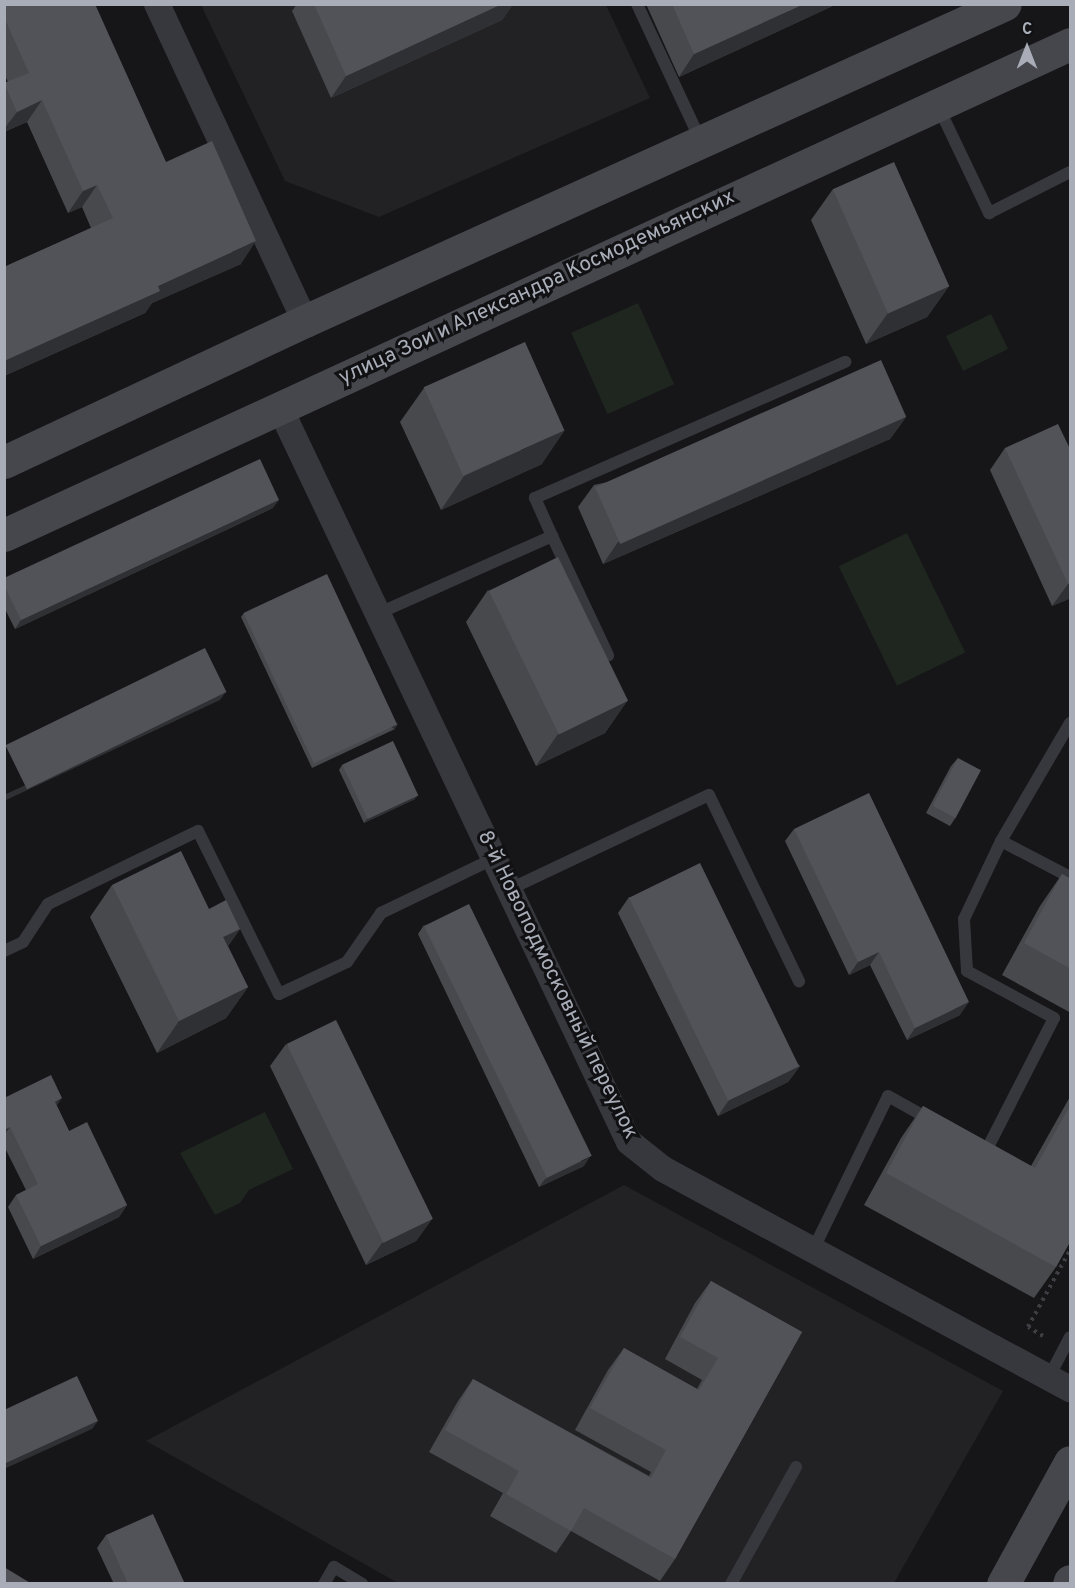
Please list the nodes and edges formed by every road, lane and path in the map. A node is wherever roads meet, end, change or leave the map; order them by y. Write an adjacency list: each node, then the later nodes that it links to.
1 (157, 4): 8 (street)
2 (638, 4): 6 (lane)
3 (1005, 4): 6 (main road)
4 (1071, 44): 5 (main road, улица Зои и Александра Космодемьянских)
5 (938, 104): 7 (lane); 10 (main road, улица Зои и Александра Космодемьянских)
6 (702, 142): 8 (main road)
7 (1071, 172)
8 (305, 321): 11 (main road)
9 (844, 362): 13 (lane)
10 (279, 406): 12 (main road, улица Зои и Александра Космодемьянских); 14 (street, 8-й Новоподмосковный переулок)
11 (4, 462)
12 (4, 535)
13 (552, 536): 14 (lane); 15 (lane)
14 (377, 614): 19 (street, 8-й Новоподмосковный переулок)
15 (608, 655)
16 (1071, 723): 17 (lane)
17 (1066, 741): 18 (lane)
18 (1001, 841): 20 (lane); 25 (lane)
19 (495, 858): 21 (street, 8-й Новоподмосковный переулок); 22 (lane)
20 (1071, 877)
21 (510, 889): 23 (lane); 27 (street, 8-й Новоподмосковный переулок)
22 (4, 951)
23 (799, 981)
24 (947, 1129): 27 (lane)
25 (967, 1140)
26 (1071, 1250): 28 (path)
27 (813, 1251): 30 (street, 8-й Новоподмосковный переулок)
28 (1043, 1336)
29 (1071, 1337): 30 (lane)
30 (1060, 1383)
31 (1071, 1462): 36 (main road)
32 (796, 1467): 35 (lane)
33 (324, 1584): 34 (lane)
34 (362, 1584)
35 (731, 1584)
36 (1003, 1584)

